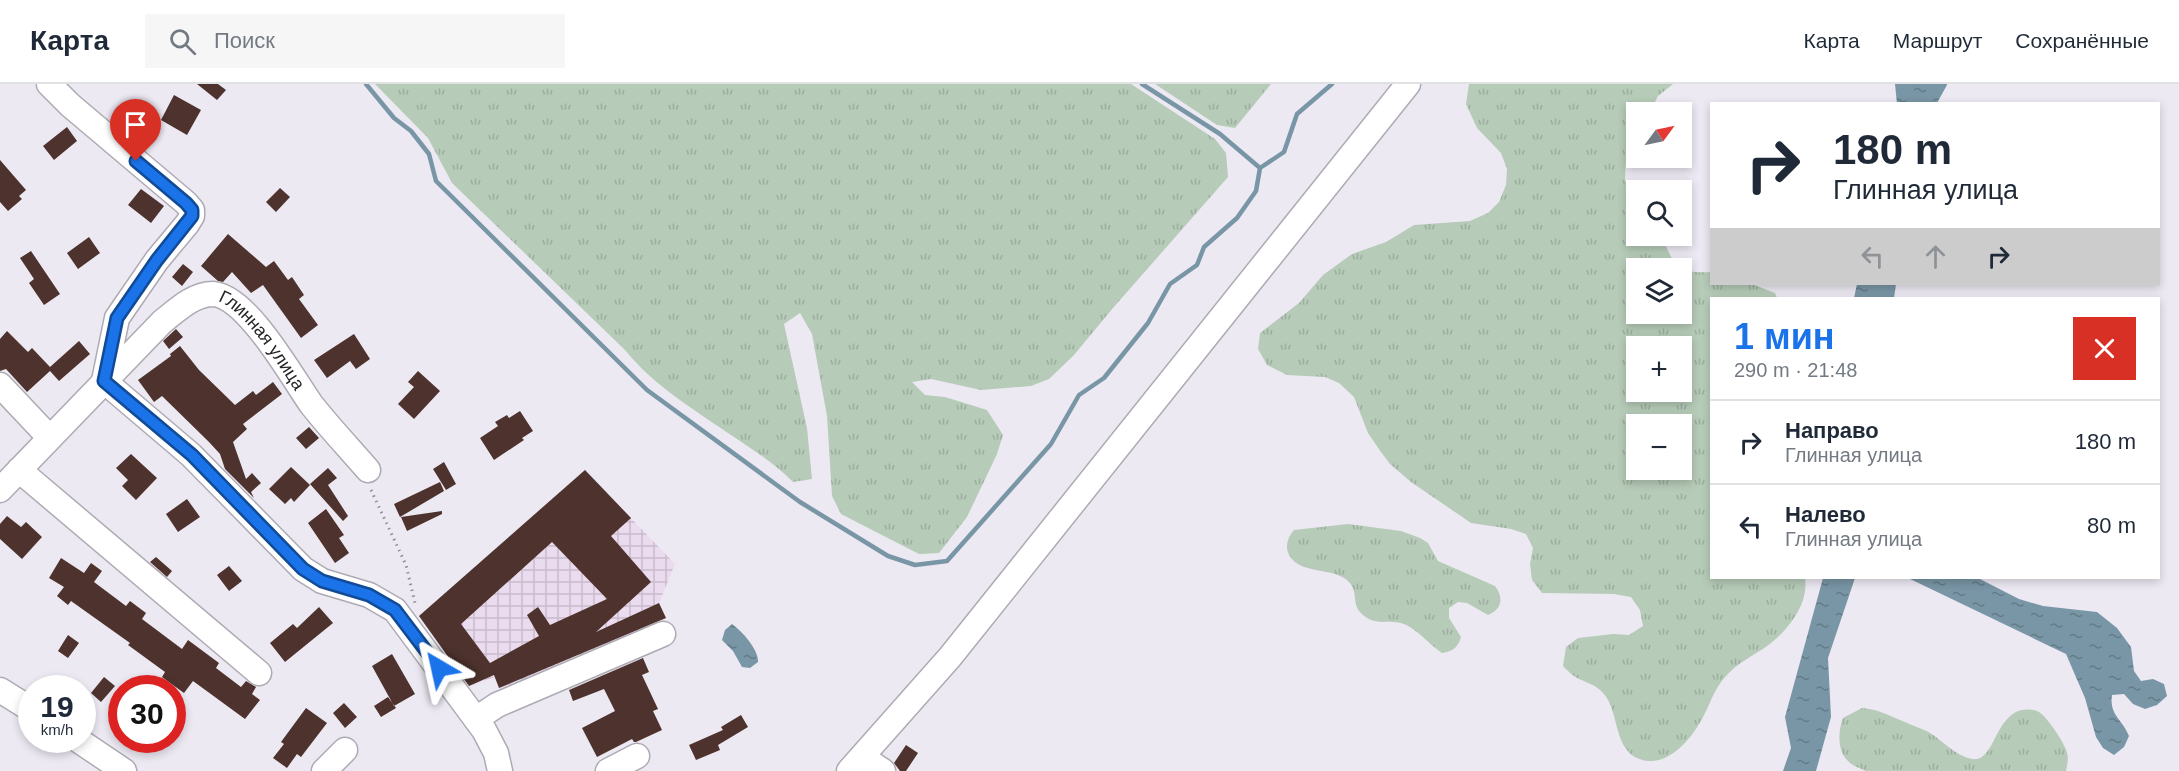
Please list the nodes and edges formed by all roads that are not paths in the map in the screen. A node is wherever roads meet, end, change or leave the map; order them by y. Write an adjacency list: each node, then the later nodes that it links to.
1 (49, 84): 3 (street)
2 (1408, 84): 17 (street)
3 (104, 381): 5 (street, Глинная улица); 7 (street, Глинная улица); 13 (street)
4 (0, 385): 5 (street)
5 (49, 437): 6 (street, Глинная улица)
6 (19, 470): 8 (street, Глинная улица); 10 (street)
7 (368, 470)
8 (0, 490)
9 (663, 634): 13 (street)
10 (259, 673)
11 (0, 690): 12 (street)
12 (18, 701)
13 (476, 719): 20 (street)
14 (345, 750): 19 (street)
15 (96, 752): 18 (street)
16 (637, 756): 21 (street)
17 (856, 764): 22 (street)
18 (124, 771)
19 (324, 771)
20 (500, 771)
21 (608, 771)
22 (883, 771)

